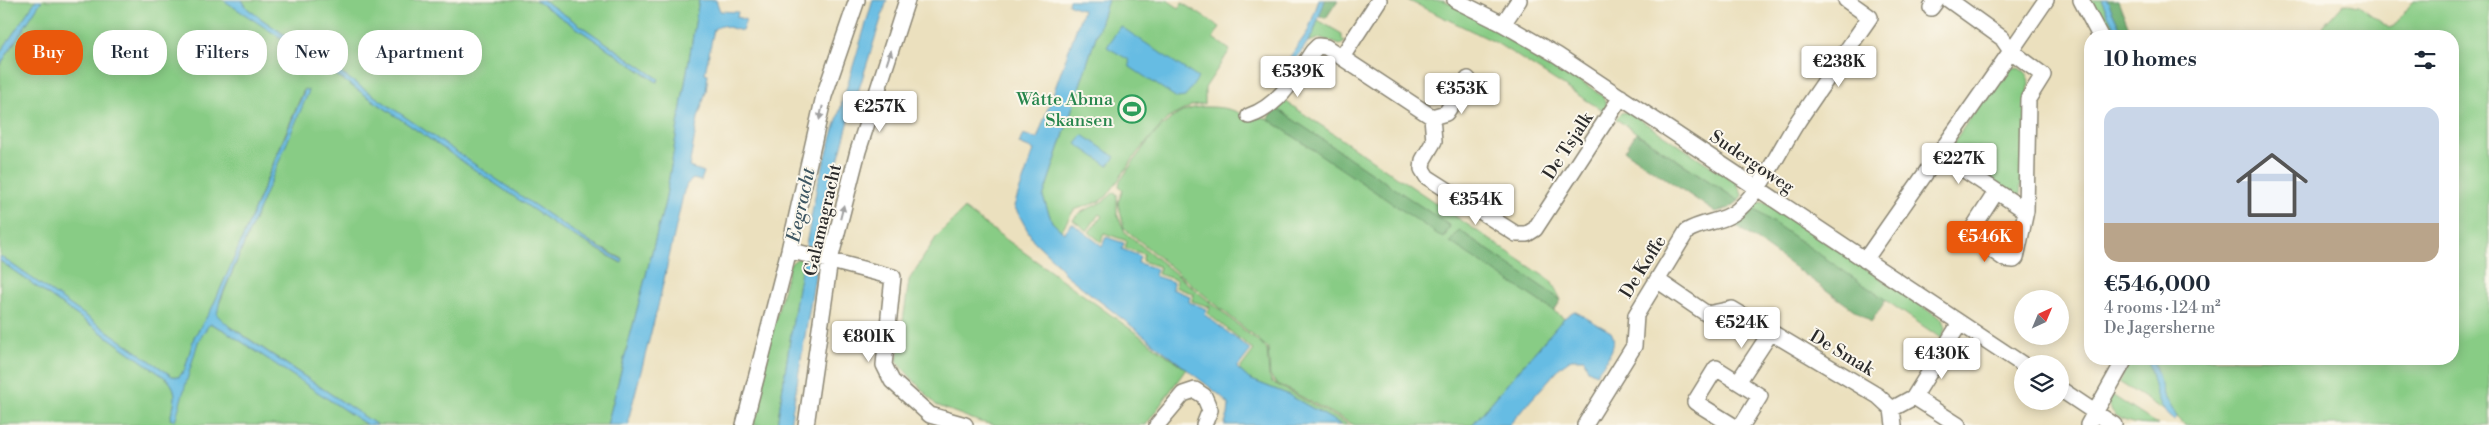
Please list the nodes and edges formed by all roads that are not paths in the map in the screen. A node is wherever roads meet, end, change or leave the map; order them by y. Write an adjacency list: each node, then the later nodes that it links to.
1 (857, 0): 22 (street, one-way to 22)
2 (907, 0): 23 (street, Galamagracht, one-way to 2)
3 (1379, 0): 13 (street)
4 (1456, 0): 10 (street, Sudergoweg)
5 (1519, 0): 10 (street)
6 (1846, 0): 19 (street, De Koffe)
7 (1949, 0): 12 (street)
8 (2046, 0): 12 (street)
9 (2081, 0): 11 (street)
10 (1503, 24): 15 (street, Sudergoweg)
11 (2097, 30)
12 (2011, 51): 18 (street); 21 (street)
13 (1342, 57): 16 (street); 17 (street)
14 (1468, 79): 17 (street)
15 (1621, 97): 17 (street, De Tsjalk); 19 (street, Sudergoweg)
16 (1249, 116)
17 (1432, 116)
18 (1939, 152): 20 (street); 24 (street)
19 (1756, 188): 24 (street, Sudergoweg); 25 (street, De Koffe)
20 (1996, 192): 21 (street); 21 (street)
21 (2026, 212)
22 (796, 252): 23 (street); 35 (street)
23 (825, 258): 36 (street, Galamagracht); 37 (street)
24 (1865, 260): 26 (street, Sudergoweg)
25 (1657, 280): 27 (street, De Smak); 40 (street, De Koffe)
26 (1960, 322): 28 (street, Sudergoweg); 31 (street)
27 (1771, 332): 30 (street); 33 (street, De Smak)
28 (2014, 359)
29 (2122, 365): 34 (street)
30 (1738, 382): 41 (street); 42 (street)
31 (1914, 397): 33 (street); 44 (street)
32 (2069, 398): 34 (street)
33 (1892, 409): 43 (street)
34 (2091, 419): 45 (street)
35 (744, 425)
36 (806, 425)
37 (965, 425)
38 (1157, 425): 39 (street)
39 (1204, 425)
40 (1584, 425)
41 (1732, 425)
42 (1742, 425)
43 (1894, 425)
44 (1958, 425)
45 (2114, 425)

